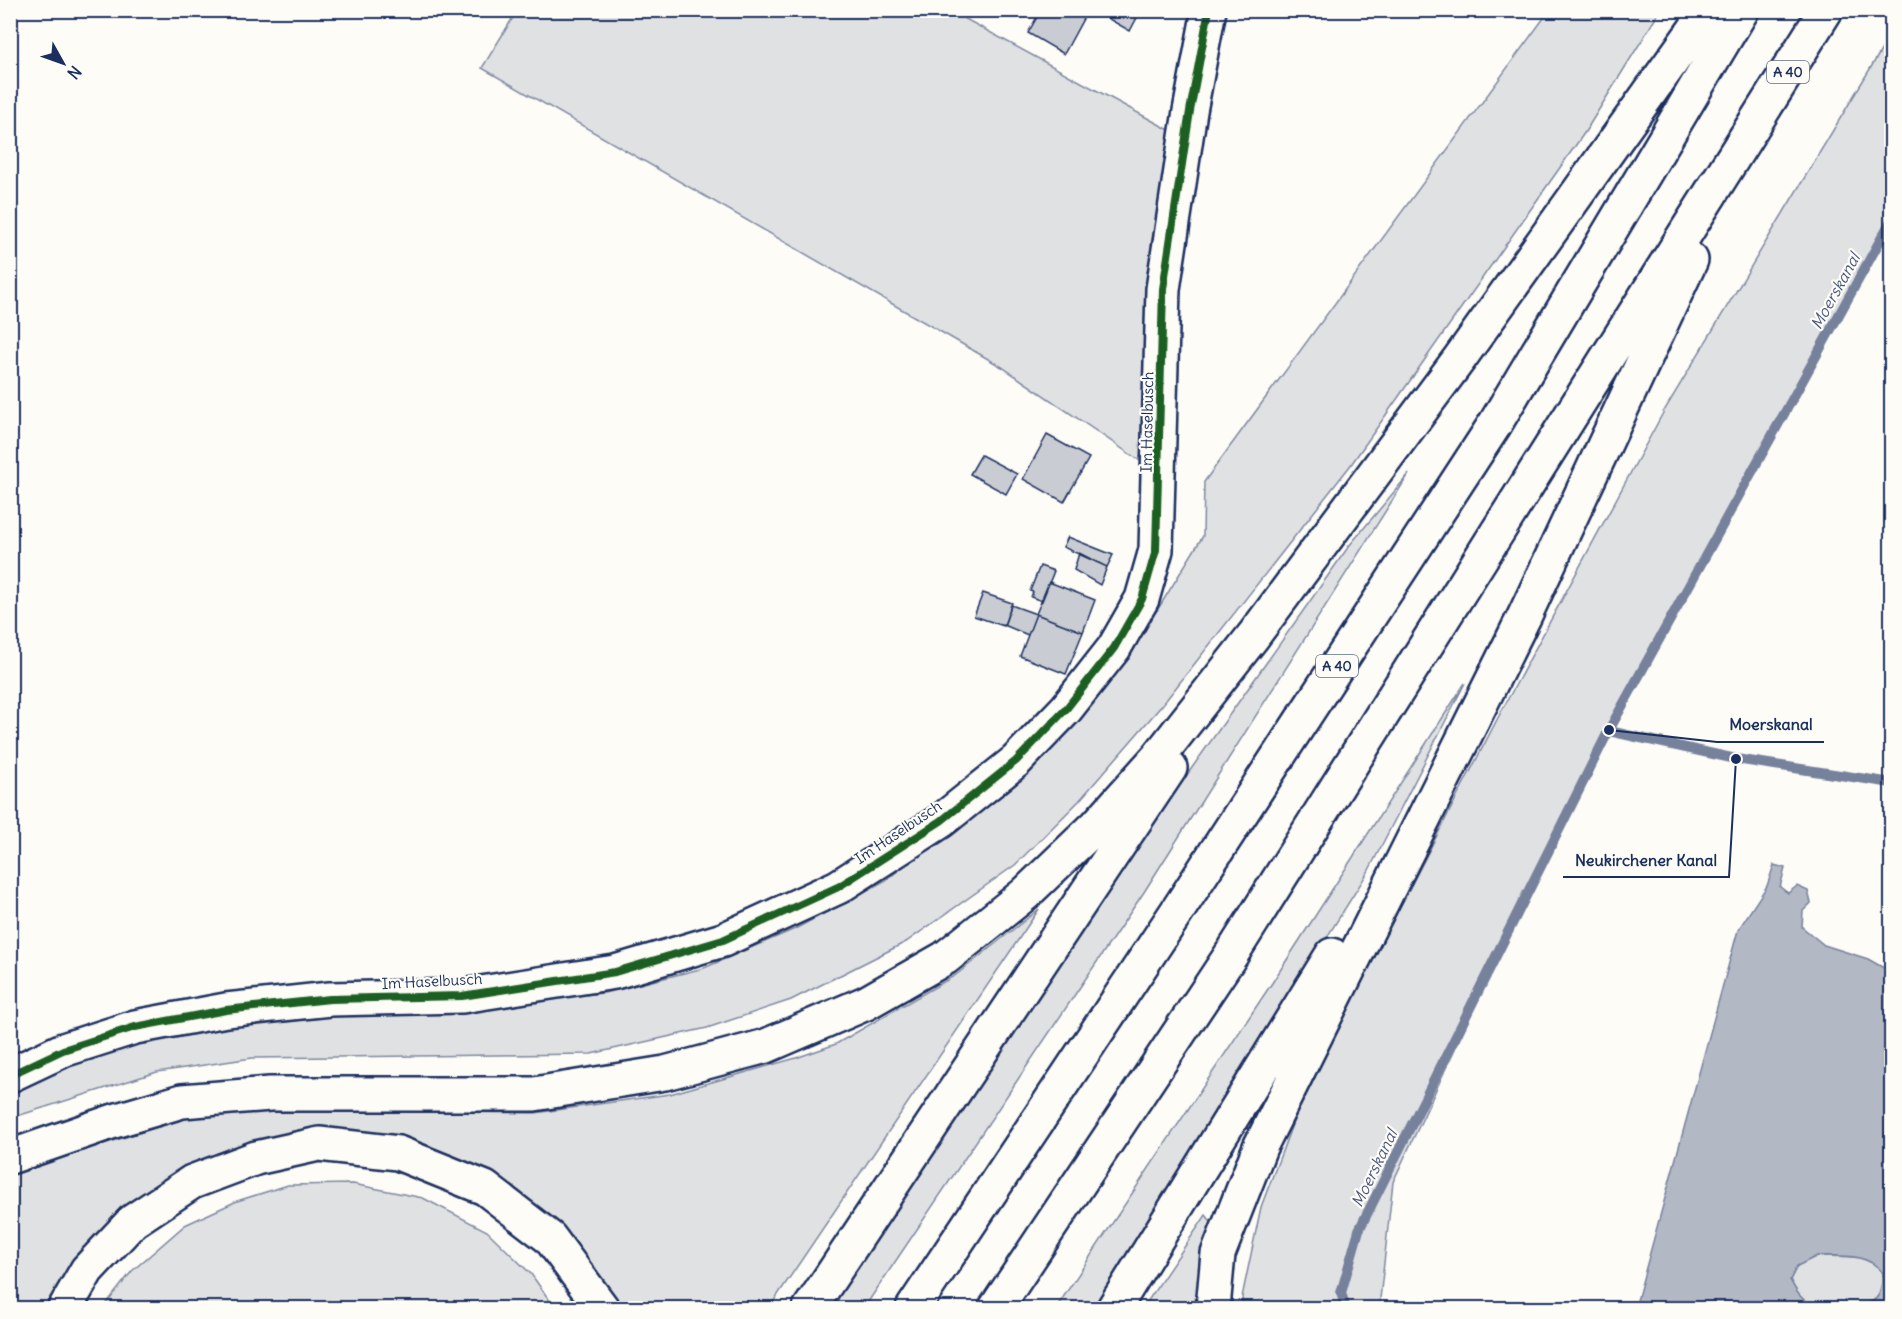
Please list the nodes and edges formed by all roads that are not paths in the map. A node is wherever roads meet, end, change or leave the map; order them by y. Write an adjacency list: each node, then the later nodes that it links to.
1 (1209, 10): 8 (main road, Im Haselbusch)
2 (1713, 10): 7 (main road)
3 (1742, 10): 13 (main road, A 40)
4 (1826, 10): 5 (main road, A 40)
5 (1751, 133): 6 (main road); 14 (main road, A 40)
6 (1524, 617): 15 (main road); 16 (main road)
7 (1254, 634): 9 (main road); 12 (main road)
8 (10, 1075)
9 (10, 1157)
10 (65, 1308): 11 (main road)
11 (602, 1308)
12 (810, 1308)
13 (913, 1308)
14 (996, 1308)
15 (1114, 1308)
16 (1213, 1308)

